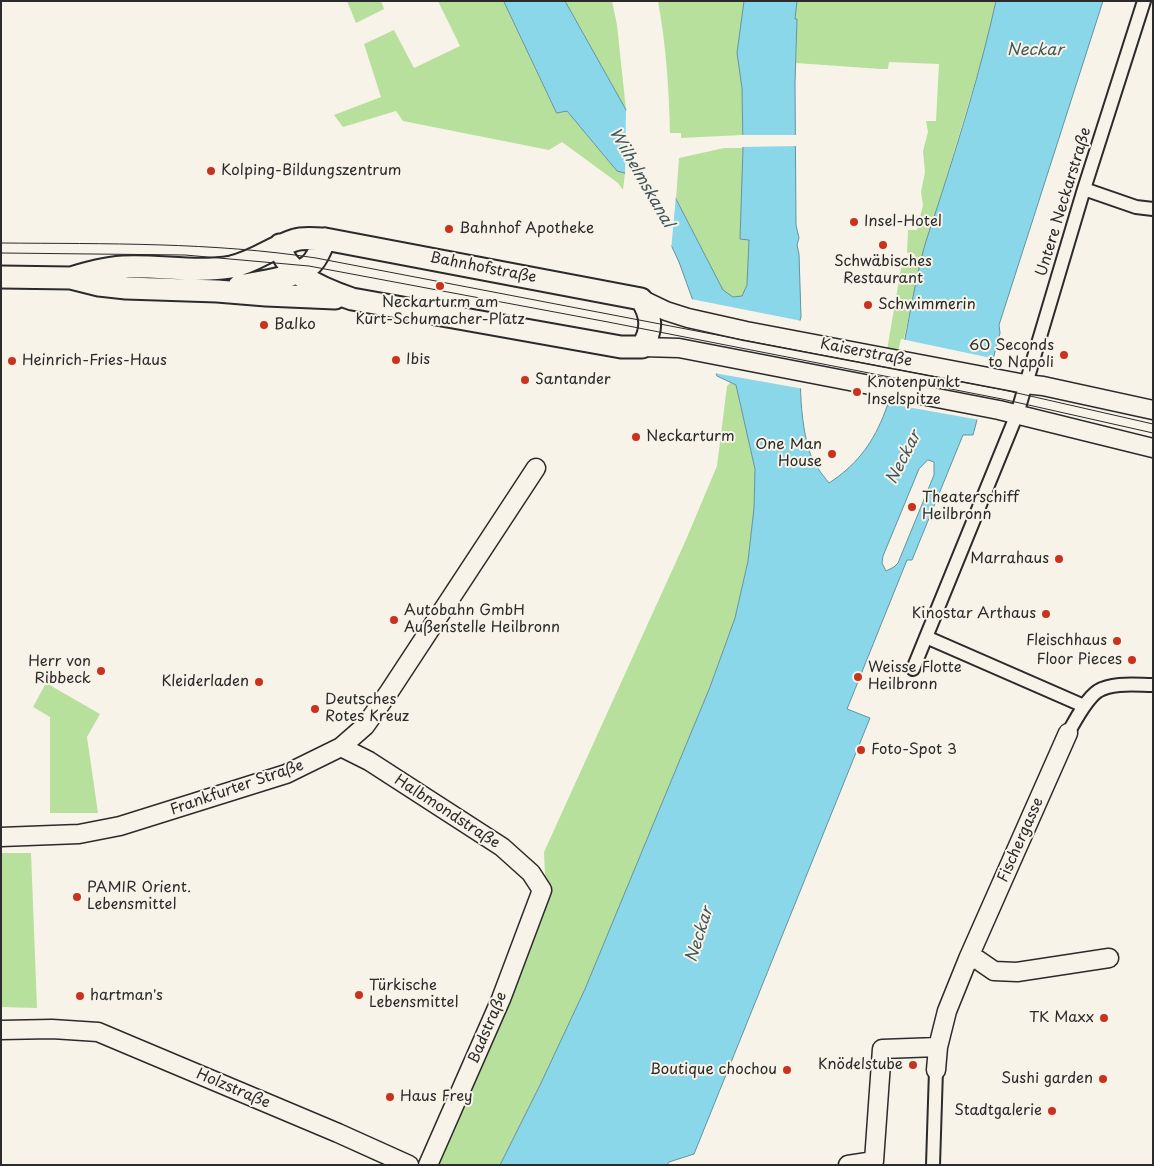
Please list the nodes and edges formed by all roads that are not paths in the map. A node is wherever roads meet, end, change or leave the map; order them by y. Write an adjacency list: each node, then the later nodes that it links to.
1 (1144, 1): 2 (street, Untere Neckarstraße)
2 (1084, 189): 3 (street); 13 (street, Untere Neckarstraße)
3 (1153, 209)
4 (325, 239): 5 (street, Bahnhofstraße); 6 (street, Bahnhofstraße); 11 (street, Bahnhofstraße)
5 (280, 245): 6 (street, Bahnhofstraße); 8 (street, Bahnhofstraße)
6 (297, 272): 9 (street, Bahnhofstraße); 10 (street, Bahnhofstraße)
7 (1, 276): 8 (street, Bahnhofstraße)
8 (71, 278): 9 (street, Bahnhofstraße)
9 (218, 291): 10 (street, Bahnhofstraße)
10 (352, 299): 12 (street, Bahnhofstraße)
11 (641, 299): 12 (street); 13 (street, Kaiserstraße)
12 (632, 347): 15 (street, Kaiserstraße)
13 (1026, 384): 14 (street, Kaiserstraße); 15 (street, Untere Neckarstraße)
14 (1153, 410)
15 (1017, 414): 16 (street, Kaiserstraße); 18 (street, Untere Neckarstraße)
16 (1153, 448)
17 (536, 468): 23 (street, Frankfurter Straße)
18 (926, 637): 19 (street, Untere Neckarstraße); 21 (street)
19 (913, 669)
20 (1153, 684): 21 (street, Fischergasse)
21 (1084, 706): 22 (street, Fischergasse)
22 (1068, 733): 27 (street, Fischergasse)
23 (340, 747): 24 (street, Frankfurter Straße); 25 (street, Halbmondstraße)
24 (1, 837)
25 (542, 890): 32 (street, Badstraße)
26 (1109, 958): 27 (street)
27 (968, 959): 29 (street, Fischergasse)
28 (1, 1030): 31 (street, Holzstraße)
29 (938, 1047): 30 (street, Fischergasse); 33 (street)
30 (936, 1070): 34 (street, Fischergasse)
31 (410, 1165)
32 (428, 1165)
33 (848, 1165)
34 (933, 1165)

